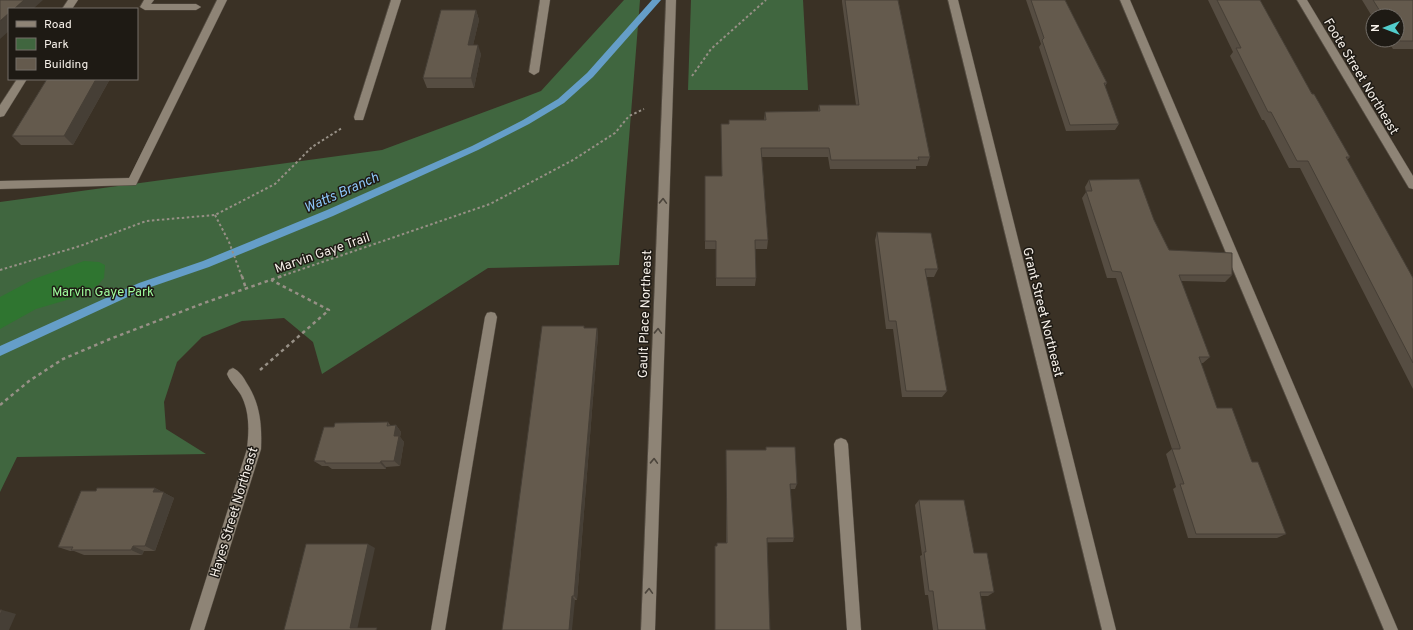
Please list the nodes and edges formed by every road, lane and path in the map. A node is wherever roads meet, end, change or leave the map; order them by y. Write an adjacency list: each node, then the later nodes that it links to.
1 (149, 0): 10 (street)
2 (222, 0): 17 (street)
3 (396, 0): 16 (street)
4 (545, 0): 11 (street)
5 (671, 0): 30 (street, Gault Place Northeast, one-way to 5)
6 (766, 0): 12 (path)
7 (953, 0): 32 (street, Grant Street Northeast)
8 (1125, 0): 33 (street)
9 (1302, 0): 18 (street, Foote Street Northeast)
10 (196, 7)
11 (534, 72)
12 (691, 78)
13 (21, 80): 15 (street)
14 (645, 109): 21 (path, Marvin Gaye Trail)
15 (0, 113)
16 (359, 118): 19 (path)
17 (0, 185)
18 (1413, 185)
19 (215, 215): 20 (path); 22 (path)
20 (0, 270)
21 (271, 280): 22 (path, Marvin Gaye Trail); 25 (path)
22 (246, 289): 26 (path, Marvin Gaye Trail)
23 (491, 317): 29 (street)
24 (233, 374): 25 (street, Hayes Street Northeast)
25 (242, 385): 28 (street, Hayes Street Northeast)
26 (0, 405)
27 (841, 444): 31 (street)
28 (197, 630)
29 (438, 630)
30 (648, 630)
31 (854, 630)
32 (1109, 630)
33 (1391, 630)

